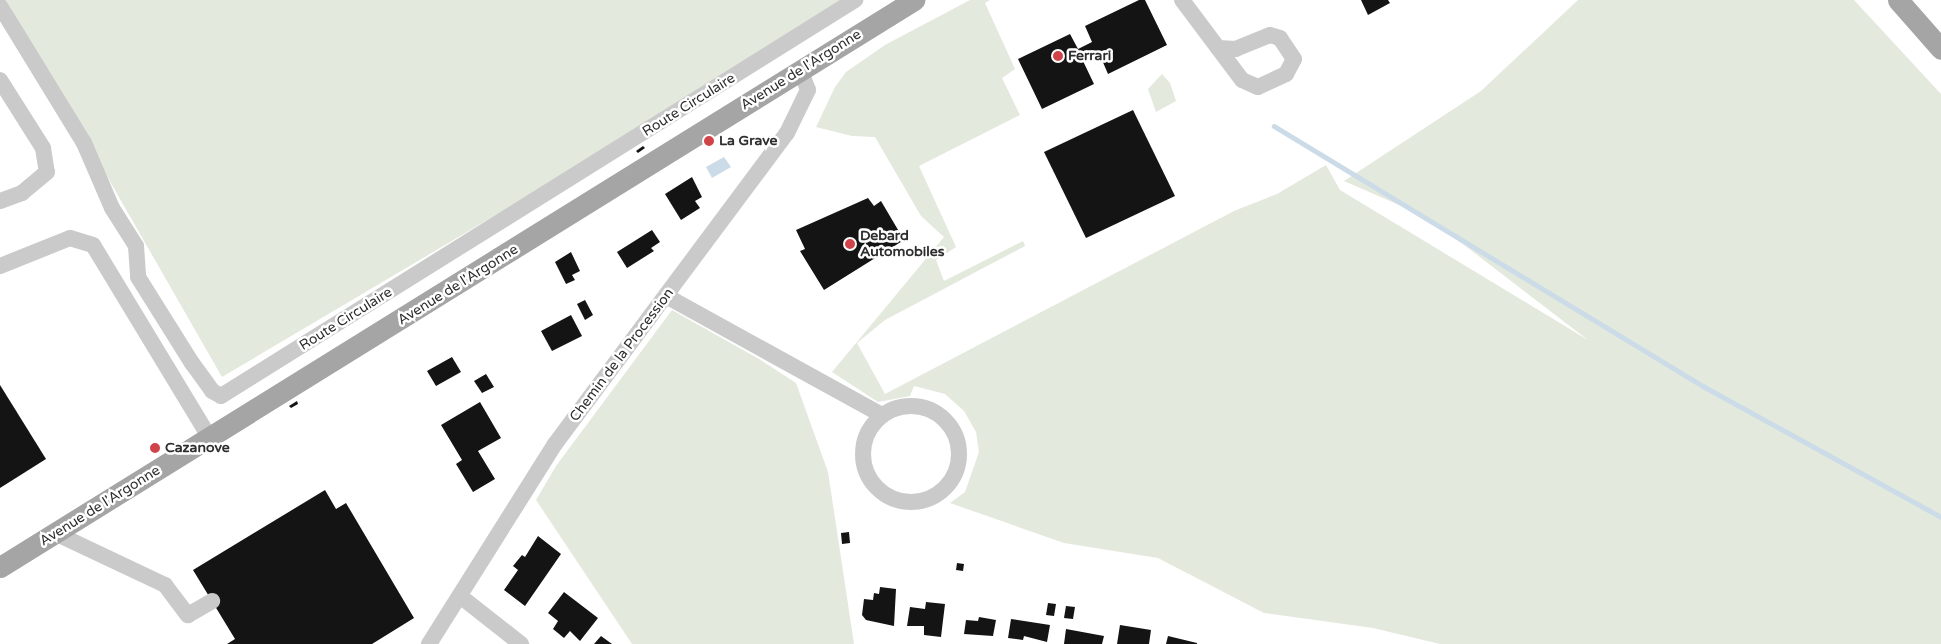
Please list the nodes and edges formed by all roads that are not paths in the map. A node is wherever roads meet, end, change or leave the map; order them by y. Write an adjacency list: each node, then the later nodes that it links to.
1 (855, 0): 5 (street, Route Circulaire)
2 (1182, 0): 6 (street)
3 (1898, 0): 7 (main road)
4 (903, 3): 8 (main road, Avenue de l'Argonne)
5 (0, 6)
6 (1218, 48)
7 (1941, 48)
8 (800, 69): 12 (street, Chemin de la Procession); 14 (main road, Avenue de l'Argonne)
9 (0, 80): 10 (street)
10 (0, 201)
11 (0, 266): 14 (street)
12 (666, 296): 13 (street); 17 (street, Chemin de la Procession)
13 (882, 415): 13 (street)
14 (210, 438): 15 (main road, Avenue de l'Argonne)
15 (55, 533): 16 (main road, Avenue de l'Argonne); 18 (street)
16 (0, 567)
17 (460, 596): 19 (street, Chemin de la Procession); 20 (street)
18 (212, 601)
19 (429, 644)
20 (521, 644)

